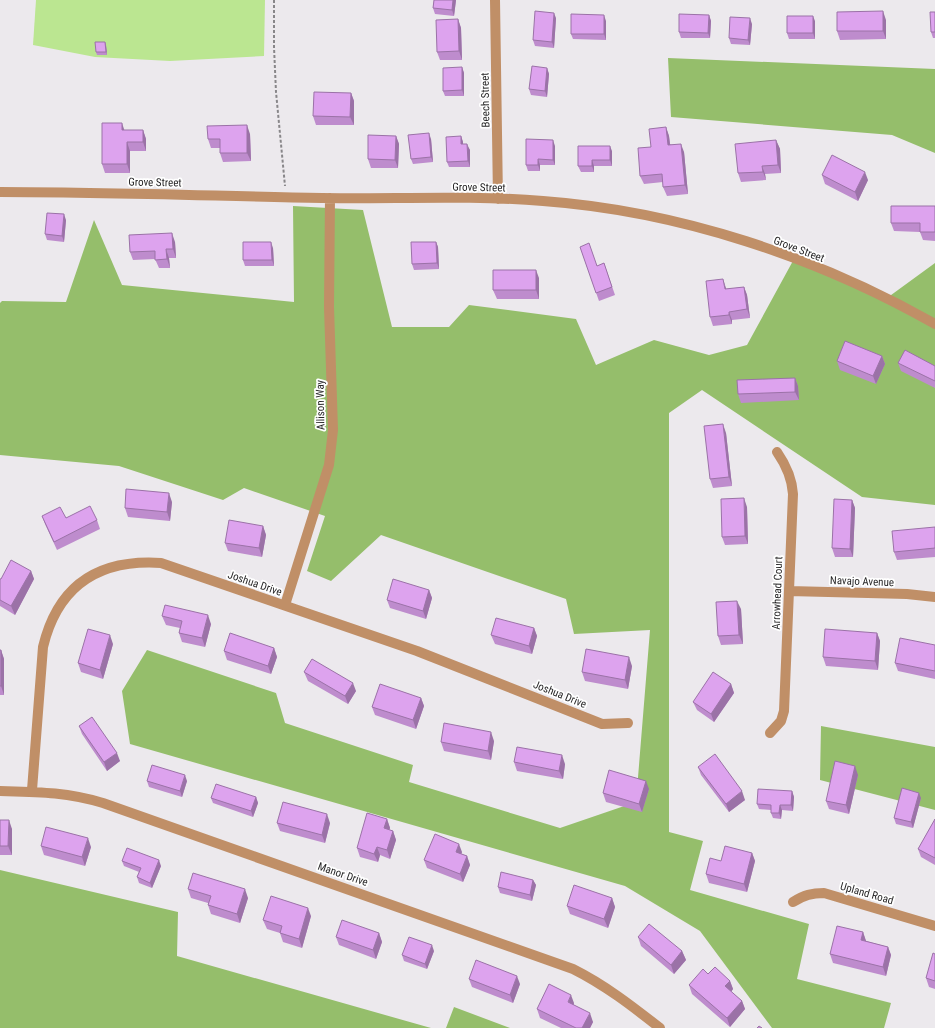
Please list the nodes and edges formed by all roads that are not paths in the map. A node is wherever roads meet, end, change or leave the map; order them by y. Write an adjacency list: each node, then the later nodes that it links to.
1 (495, 0): 4 (street, Beech Street)
2 (0, 192): 3 (street, Grove Street)
3 (330, 198): 4 (street, Grove Street); 9 (street, Allison Way)
4 (498, 199): 5 (street, Grove Street)
5 (935, 324)
6 (777, 452): 7 (street, Arrowhead Court)
7 (789, 591): 8 (street, Navajo Avenue); 11 (street, Arrowhead Court)
8 (935, 597)
9 (285, 605): 10 (street, Joshua Drive); 12 (street, Joshua Drive)
10 (628, 723)
11 (770, 733)
12 (32, 790): 13 (street, Manor Drive); 16 (street, Manor Drive)
13 (0, 791)
14 (793, 902): 15 (street, Upland Road)
15 (935, 926)
16 (660, 1028)

